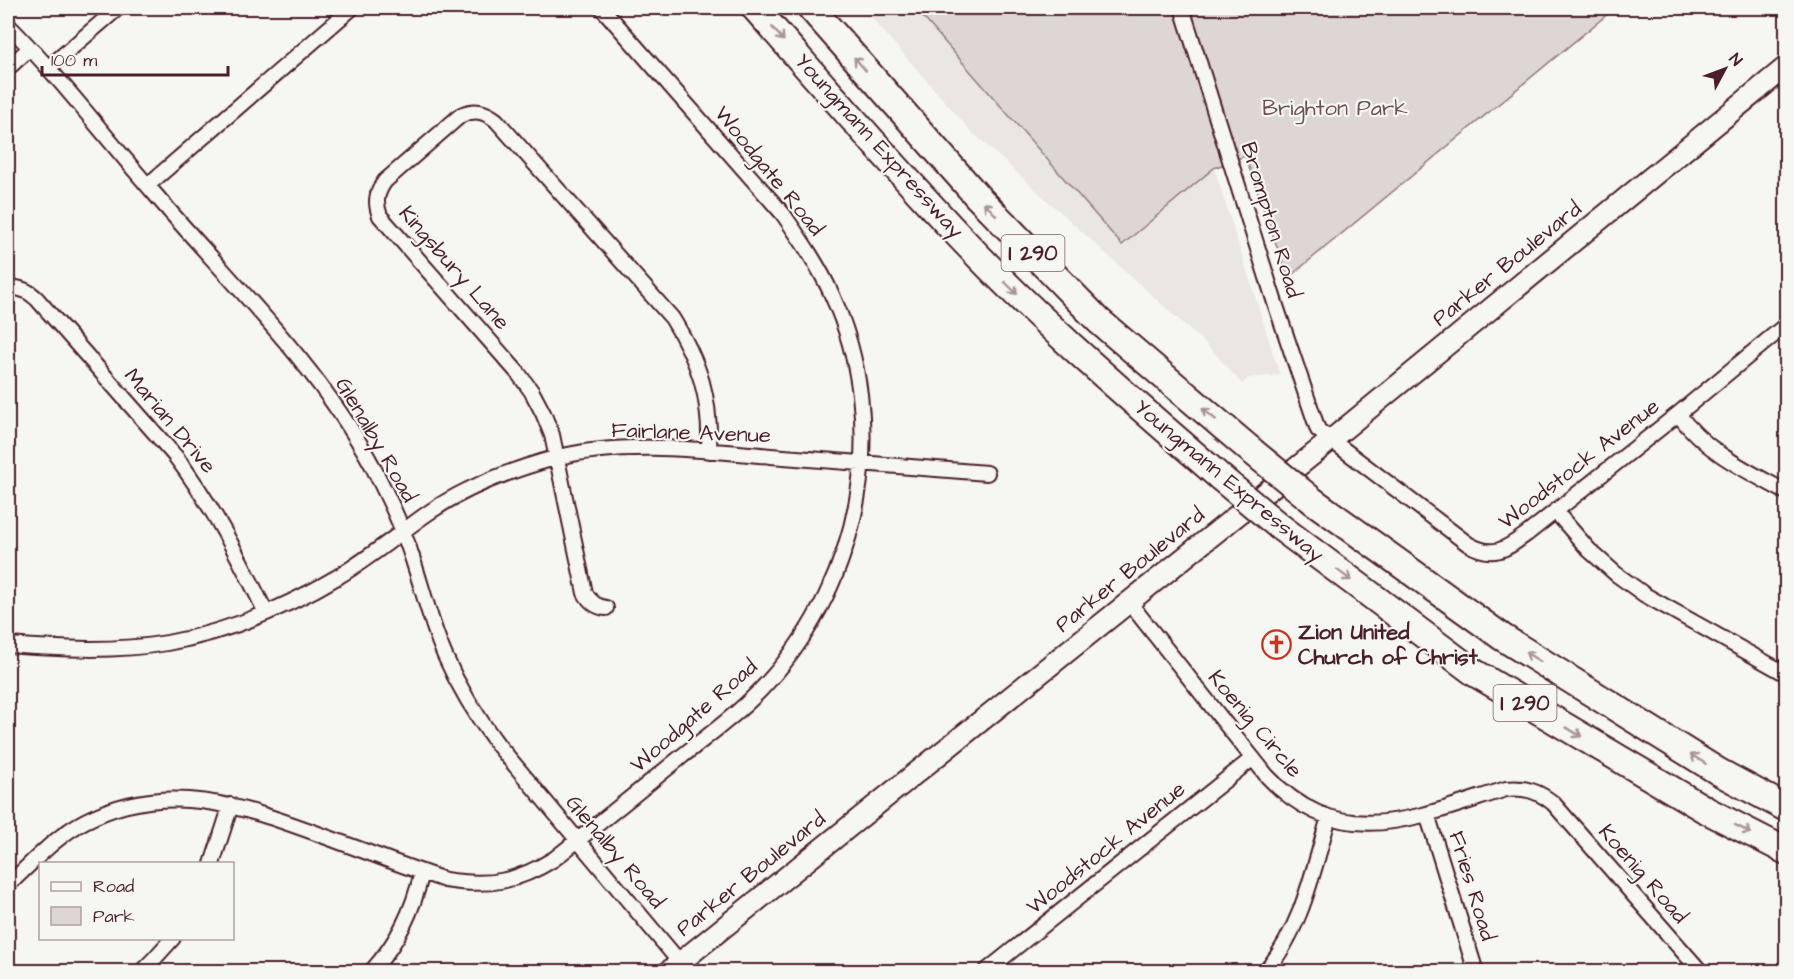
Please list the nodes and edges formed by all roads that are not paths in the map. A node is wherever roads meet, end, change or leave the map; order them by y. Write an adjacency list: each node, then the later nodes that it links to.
1 (118, 8): 11 (street)
2 (352, 8): 12 (street)
3 (602, 8): 19 (street, Woodgate Road)
4 (756, 8): 36 (highway, Youngmann Expressway / I 290, one-way to 36, bridge)
5 (811, 8): 32 (highway, Youngmann Expressway / I 290, one-way to 5, bridge)
6 (1182, 8): 16 (street, Brompton Road)
7 (8, 25): 8 (street, Glenalby Road)
8 (30, 48): 10 (street); 11 (street, Glenalby Road)
9 (1786, 67): 16 (street, Parker Boulevard)
10 (8, 68)
11 (48, 68): 12 (street, Glenalby Road)
12 (148, 185): 23 (street, Glenalby Road)
13 (8, 287): 26 (street, Marian Drive)
14 (1786, 325): 15 (street, Woodstock Avenue)
15 (1678, 414): 21 (street); 22 (street, Woodstock Avenue)
16 (1331, 439): 22 (street, Woodstock Avenue); 24 (street, Parker Boulevard)
17 (709, 451): 18 (street, Fairlane Avenue); 18 (street, Kingsbury Lane); 19 (street, Fairlane Avenue)
18 (557, 458): 23 (street, Fairlane Avenue); 25 (street, Kingsbury Lane)
19 (862, 464): 20 (street, Fairlane Avenue); 35 (street, Woodgate Road)
20 (987, 473)
21 (1786, 492)
22 (1556, 512): 28 (street)
23 (403, 531): 26 (street, Fairlane Avenue); 35 (street, Glenalby Road)
24 (1128, 601): 29 (street, Koenig Circle); 41 (street, Parker Boulevard)
25 (606, 608)
26 (266, 613): 27 (street, Fairlane Avenue)
27 (8, 645)
28 (1786, 674)
29 (1253, 758): 34 (street, Koenig Circle); 44 (street, Woodstock Avenue)
30 (1553, 803): 33 (street, Koenig Circle); 47 (street, Koenig Road)
31 (231, 805): 37 (street); 38 (street, Woodgate Road); 39 (street, Woodgate Road)
32 (1786, 808)
33 (1427, 814): 34 (street, Koenig Circle); 46 (street, Fries Road)
34 (1329, 817): 45 (street)
35 (578, 840): 38 (street, Woodgate Road); 41 (street, Glenalby Road)
36 (1786, 851)
37 (213, 862)
38 (422, 872): 43 (street)
39 (8, 885)
40 (172, 940): 42 (street)
41 (679, 968)
42 (141, 972)
43 (370, 972)
44 (985, 972)
45 (1265, 972)
46 (1476, 972)
47 (1701, 972)

